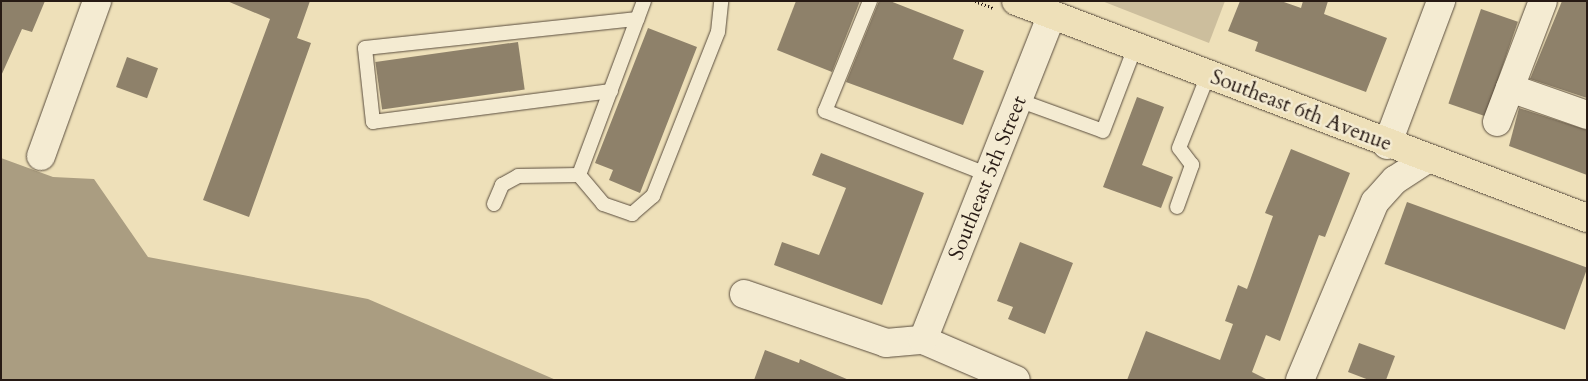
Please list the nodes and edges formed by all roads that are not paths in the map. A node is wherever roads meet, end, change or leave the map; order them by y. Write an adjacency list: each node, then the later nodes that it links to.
1 (97, 1): 18 (street)
2 (644, 1): 9 (lane)
3 (721, 1): 20 (lane)
4 (870, 1): 21 (lane)
5 (1016, 1): 8 (main road, Southeast 6th Avenue)
6 (1441, 1): 17 (street)
7 (1543, 1): 12 (street)
8 (1052, 15): 10 (main road, Southeast 6th Avenue); 14 (street, Southeast 5th Street)
9 (638, 19): 13 (lane); 13 (lane)
10 (1136, 47): 11 (main road, Southeast 6th Avenue); 14 (lane)
11 (1208, 75): 17 (main road, Southeast 6th Avenue); 23 (lane)
12 (1510, 88): 15 (street); 16 (street)
13 (611, 91): 20 (lane)
14 (1018, 100): 21 (street, Southeast 5th Street)
15 (1587, 115)
16 (1497, 122)
17 (1387, 145): 19 (main road, Southeast 6th Avenue)
18 (41, 156)
19 (1426, 160): 24 (main road, Southeast 6th Avenue); 28 (street)
20 (580, 175): 22 (lane)
21 (989, 175): 26 (street, Southeast 5th Street)
22 (494, 204)
23 (1177, 207)
24 (1587, 218)
25 (744, 294): 26 (street)
26 (923, 340): 27 (street)
27 (1016, 380)
28 (1300, 380)

